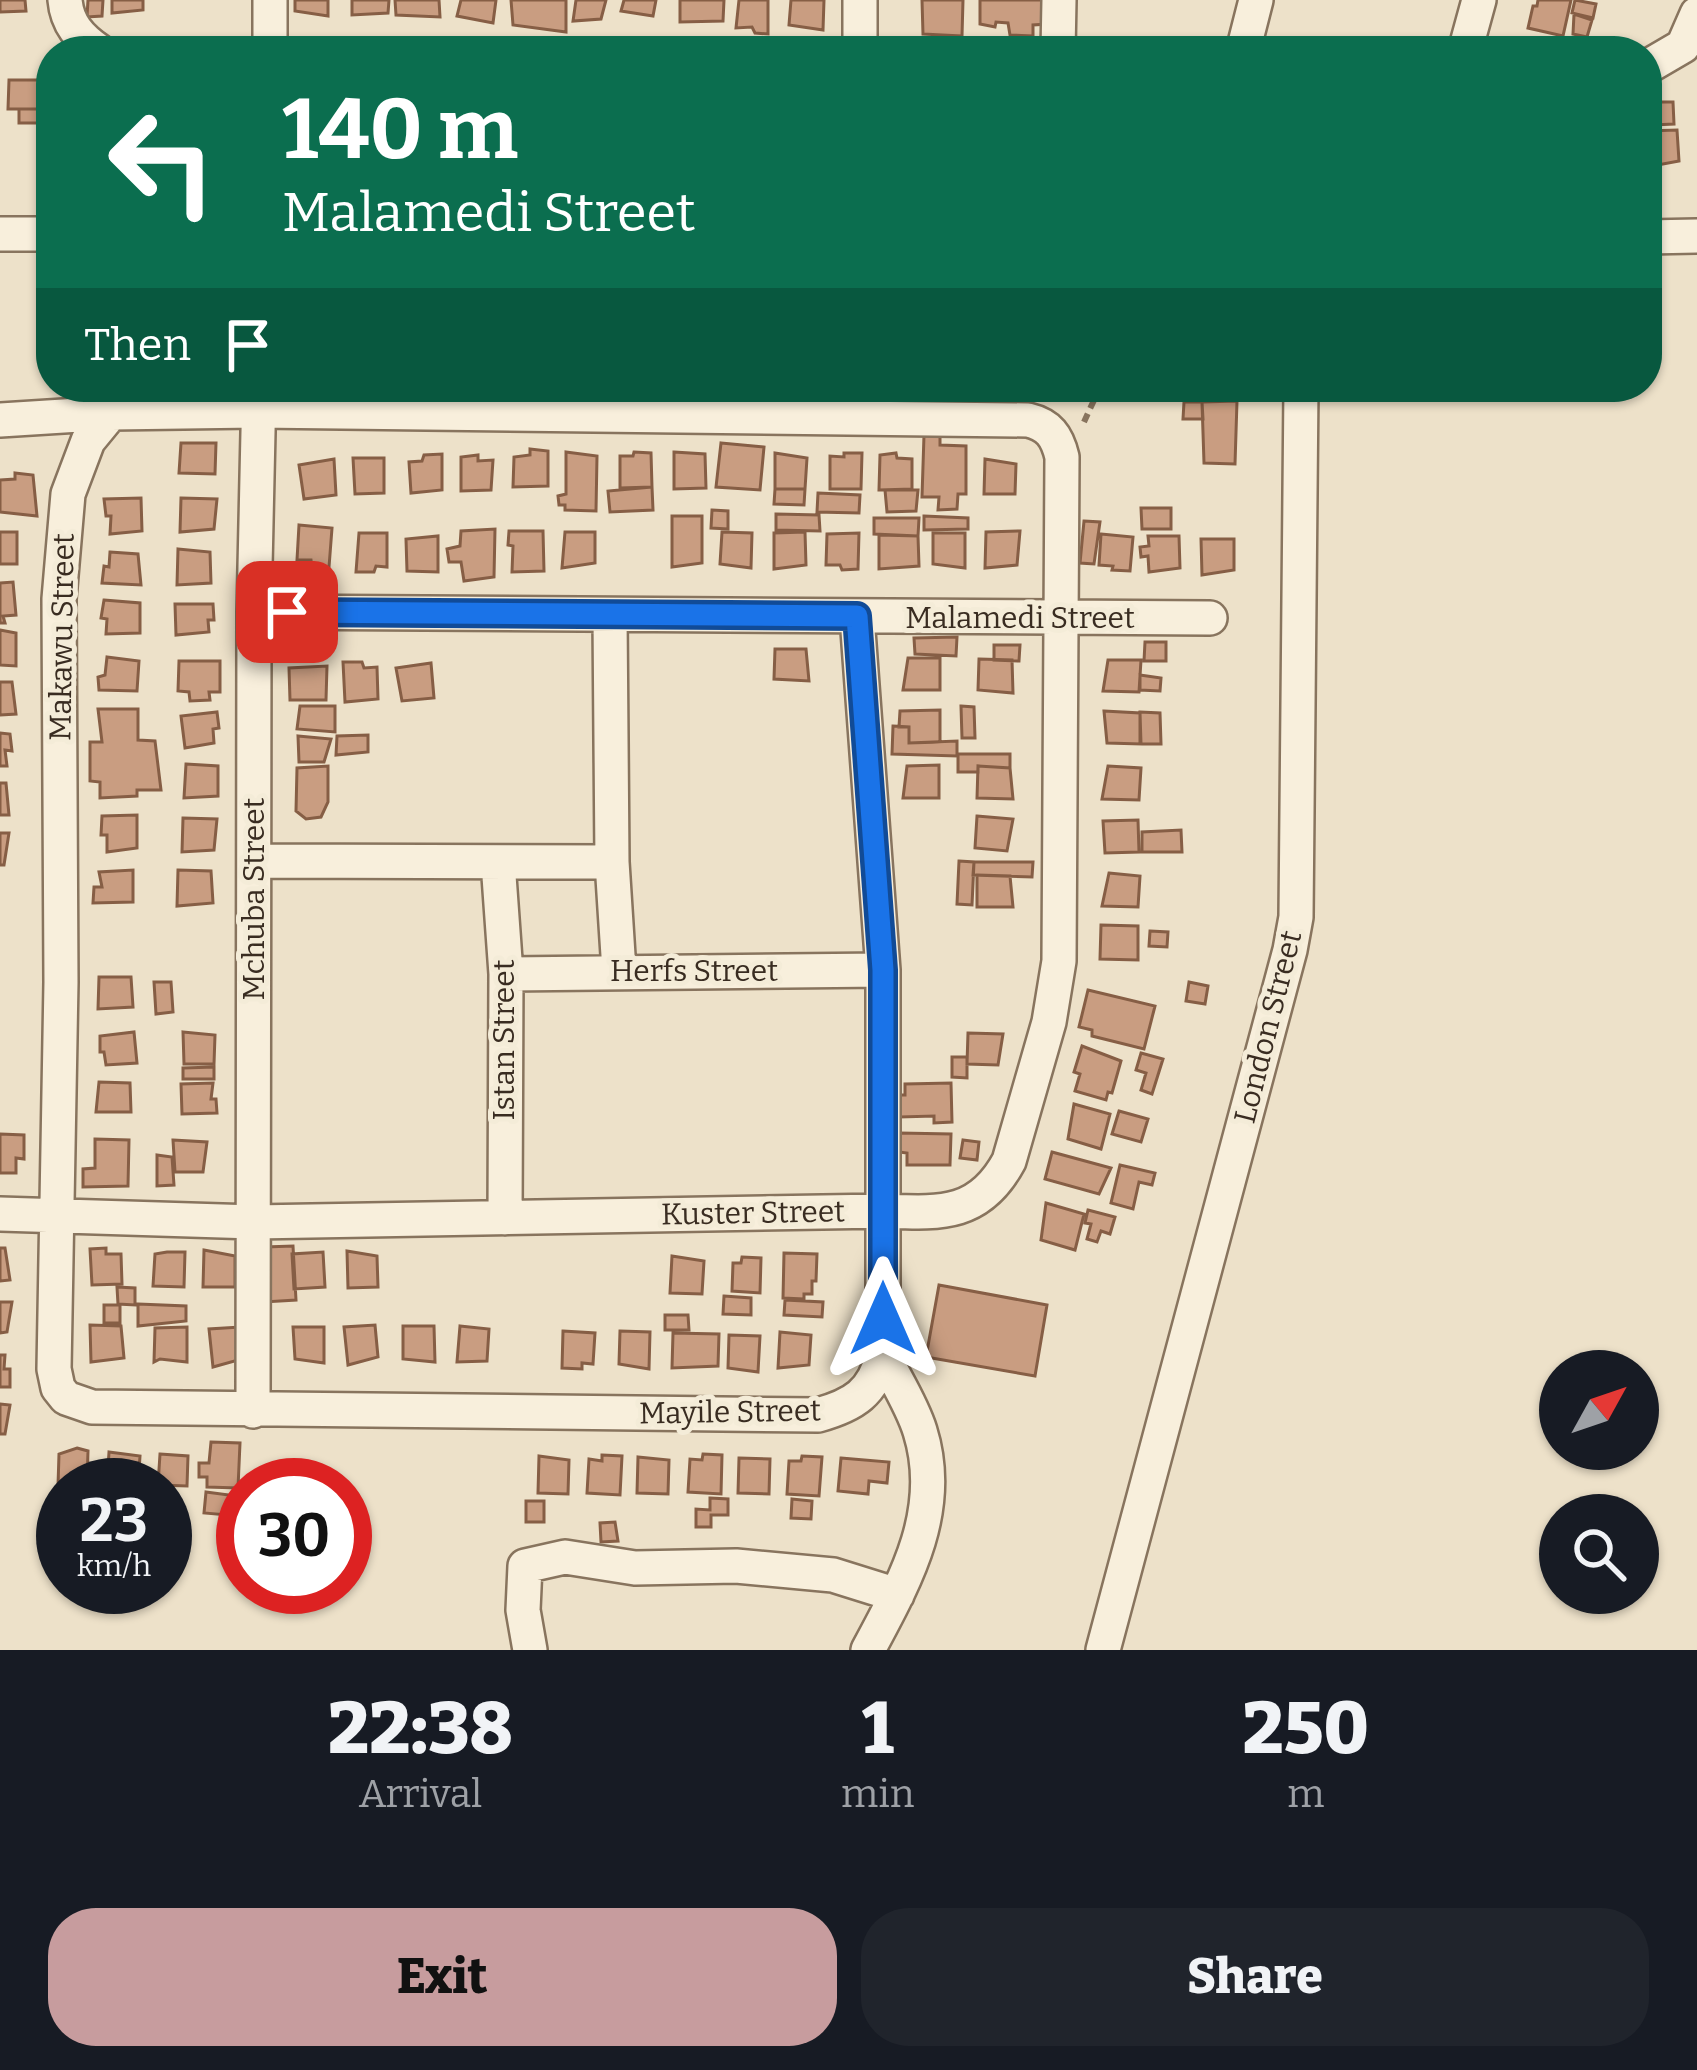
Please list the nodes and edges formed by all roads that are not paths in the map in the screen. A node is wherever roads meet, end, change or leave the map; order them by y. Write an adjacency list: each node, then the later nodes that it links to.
1 (65, 0): 8 (street)
2 (270, 0): 9 (street)
3 (860, 0): 10 (street)
4 (1059, 0): 11 (street)
5 (1256, 0): 12 (street)
6 (1478, 0): 13 (street)
7 (1697, 14): 14 (street)
8 (81, 36)
9 (270, 36)
10 (860, 36)
11 (1058, 36)
12 (1248, 36)
13 (1469, 36)
14 (1662, 58)
15 (0, 234): 16 (street)
16 (36, 234)
17 (1697, 236): 18 (street)
18 (1662, 237)
19 (226, 402): 23 (street)
20 (258, 402): 25 (street, Mchuba Street)
21 (374, 402): 29 (street)
22 (1301, 402): 46 (street, London Street)
23 (111, 413): 24 (street); 38 (street, Makawu Street)
24 (0, 421)
25 (254, 612): 26 (street, Malamedi Street); 30 (street, Mchuba Street)
26 (610, 616): 27 (street, Malamedi Street); 32 (street)
27 (857, 616): 29 (street, Malamedi Street); 33 (street)
28 (1210, 618): 29 (street, Malamedi Street)
29 (1061, 620): 36 (street, Kuster Street)
30 (254, 861): 31 (street); 40 (street, Mchuba Street)
31 (497, 862): 32 (street); 35 (street, Istan Street)
32 (612, 862): 34 (street)
33 (883, 970): 34 (street, Herfs Street); 36 (street)
34 (619, 971): 35 (street, Herfs Street)
35 (506, 974): 39 (street, Istan Street)
36 (883, 1211): 39 (street, Kuster Street); 41 (street)
37 (0, 1214): 38 (street, Kuster Street)
38 (56, 1216): 40 (street, Kuster Street); 42 (street, Mayile Street)
39 (505, 1218): 40 (street, Kuster Street)
40 (254, 1222): 42 (street, Mchuba Street)
41 (883, 1355): 42 (street, Mayile Street); 43 (street)
42 (253, 1411)
43 (897, 1595): 44 (street); 45 (street)
44 (530, 1650)
45 (868, 1650)
46 (1103, 1650)

